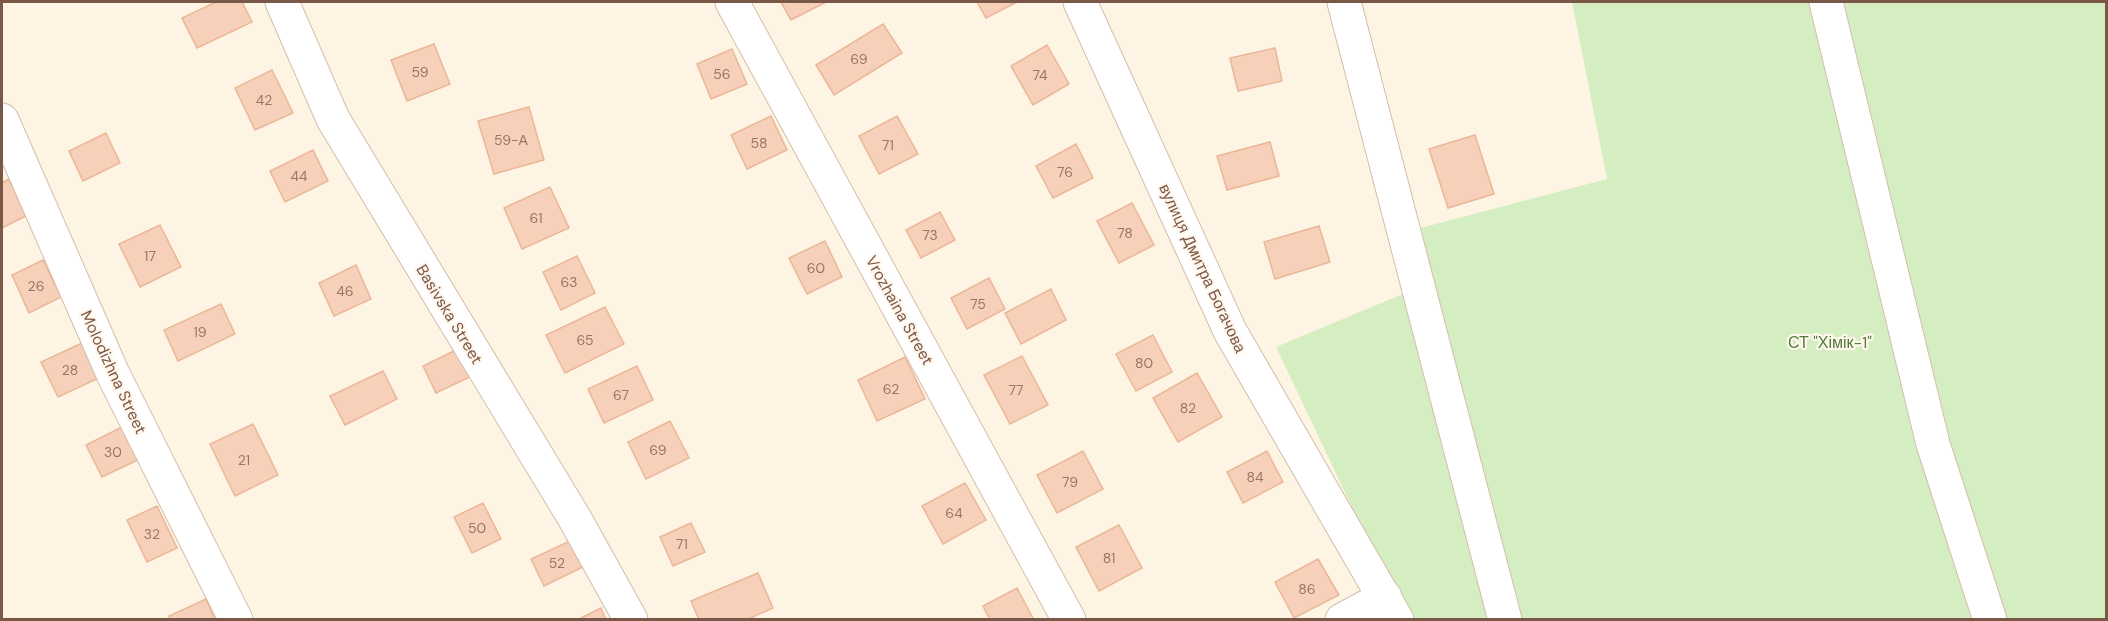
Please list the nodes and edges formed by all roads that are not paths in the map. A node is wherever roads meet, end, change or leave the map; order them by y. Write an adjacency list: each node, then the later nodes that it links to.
1 (282, 2): 9 (street, Basivska Street)
2 (732, 2): 10 (street, Vrozhaina Street)
3 (1080, 2): 7 (street, вулиця Дмитра Богачова)
4 (1344, 2): 12 (street)
5 (1826, 2): 13 (street)
6 (2, 120): 8 (street, Molodizhna Street)
7 (1391, 608): 11 (street)
8 (236, 620)
9 (631, 620)
10 (1069, 620)
11 (1342, 620)
12 (1505, 620)
13 (1990, 620)

